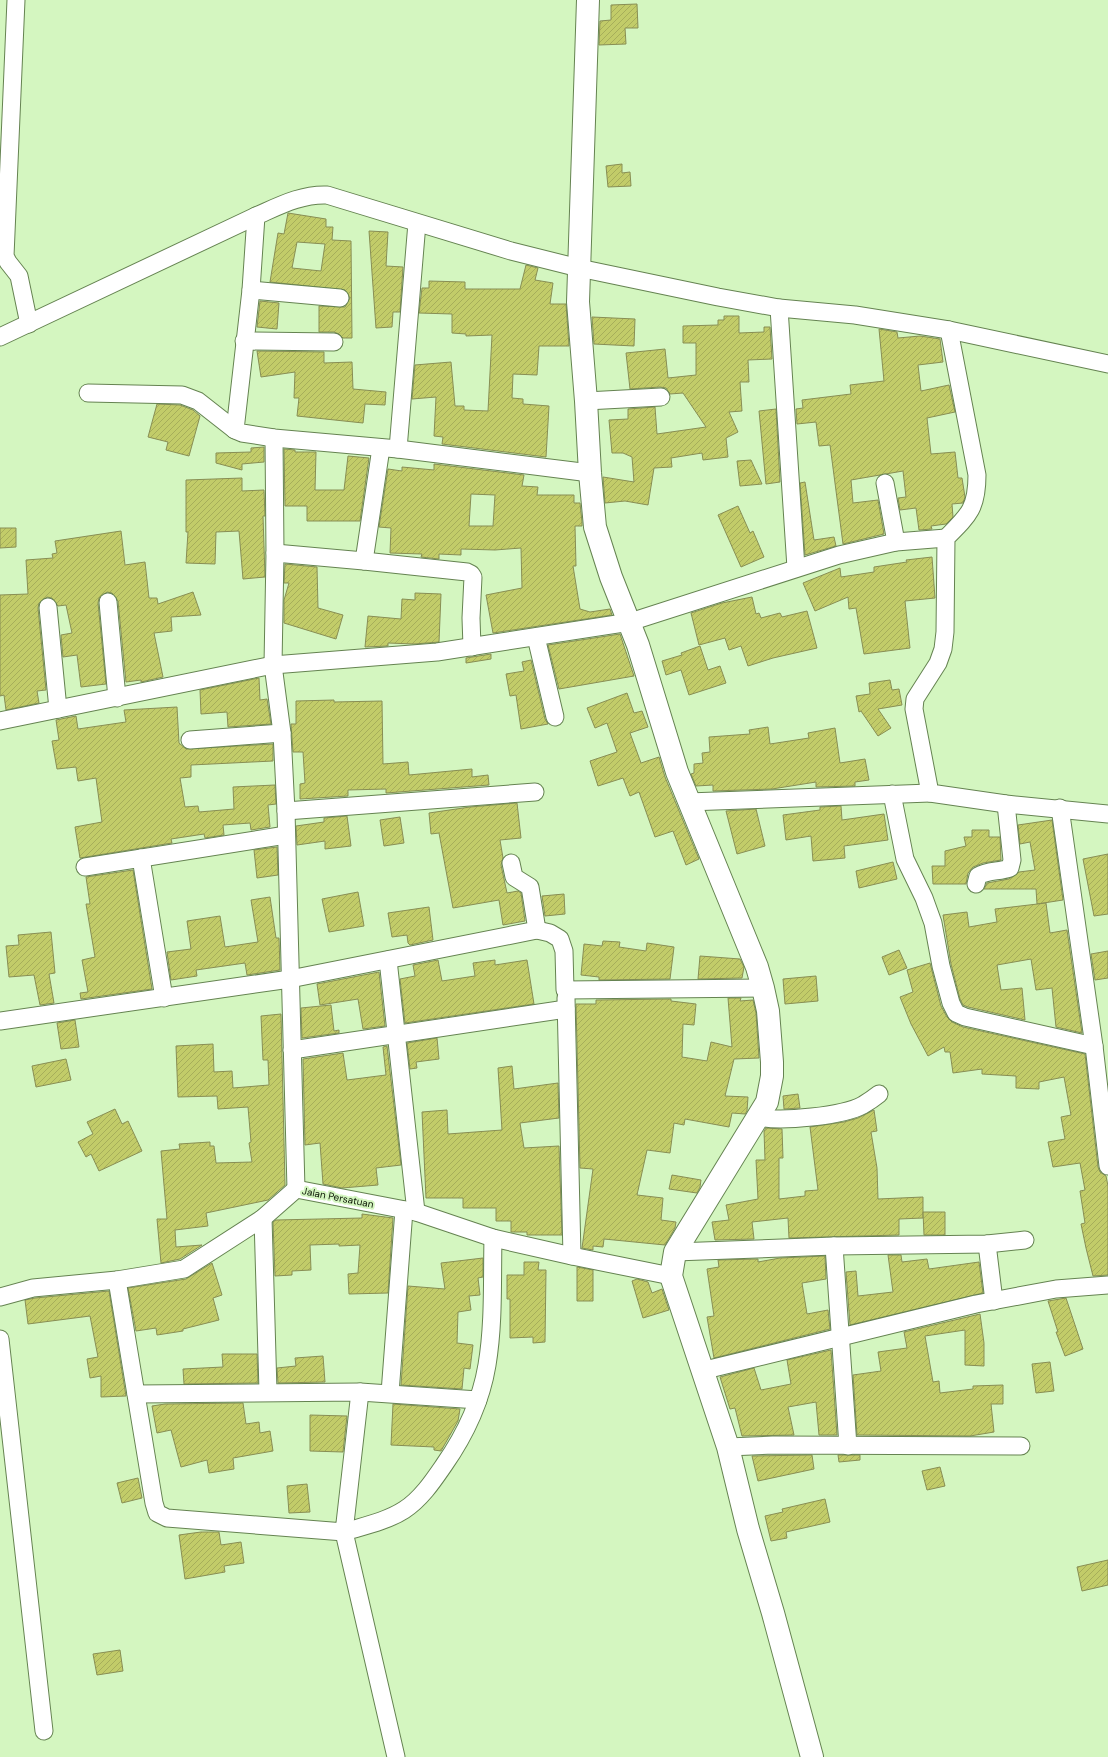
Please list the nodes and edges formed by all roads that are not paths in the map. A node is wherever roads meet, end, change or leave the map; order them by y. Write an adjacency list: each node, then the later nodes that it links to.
1 (16, 0): 9 (street)
2 (588, 0): 5 (street)
3 (256, 216): 4 (street); 6 (street); 9 (street)
4 (417, 223): 5 (street); 21 (street)
5 (579, 268): 8 (street); 17 (street)
6 (251, 290): 7 (street); 12 (street)
7 (340, 298)
8 (779, 308): 10 (street); 28 (street)
9 (28, 325): 11 (street)
10 (949, 330): 14 (street); 24 (street)
11 (0, 337)
12 (244, 340): 13 (street); 18 (street)
13 (334, 342)
14 (1108, 364)
15 (88, 393): 18 (street)
16 (661, 397): 17 (street)
17 (586, 401): 22 (street)
18 (235, 430): 19 (street)
19 (274, 438): 20 (street); 26 (street)
20 (381, 448): 21 (street); 27 (street)
21 (398, 449): 22 (street)
22 (590, 473): 31 (street)
23 (885, 482): 25 (street)
24 (946, 538): 25 (street); 42 (street)
25 (896, 542): 28 (street)
26 (275, 553): 27 (street); 34 (street)
27 (364, 561): 33 (street)
28 (796, 568): 31 (street)
29 (108, 602): 35 (street)
30 (48, 607): 36 (street)
31 (630, 622): 32 (street); 44 (street)
32 (536, 637): 33 (street); 37 (street)
33 (472, 647): 34 (street)
34 (273, 664): 35 (street); 39 (street)
35 (117, 698): 36 (street)
36 (58, 709): 38 (street)
37 (555, 717)
38 (0, 721)
39 (282, 733): 40 (street); 47 (street)
40 (190, 740)
41 (535, 792): 47 (street)
42 (930, 793): 43 (street); 45 (street)
43 (892, 794): 44 (street); 63 (street)
44 (688, 802): 57 (street)
45 (1006, 804): 46 (street); 53 (street)
46 (1060, 808): 48 (street); 63 (street)
47 (286, 811): 49 (street)
48 (1108, 814)
49 (286, 835): 50 (street); 56 (street)
50 (142, 858): 52 (street); 59 (street)
51 (511, 864): 54 (street)
52 (85, 867)
53 (976, 884)
54 (537, 930): 55 (street); 58 (street)
55 (388, 960): 56 (street); 62 (street)
56 (290, 979): 59 (street); 64 (street)
57 (763, 988): 58 (street); 66 (street)
58 (565, 990): 60 (street)
59 (164, 998): 61 (street)
60 (566, 1009): 62 (street); 76 (street)
61 (0, 1021)
62 (396, 1034): 64 (street); 69 (street)
63 (1094, 1046): 67 (street)
64 (292, 1050): 68 (street)
65 (879, 1094): 66 (street)
66 (759, 1117): 75 (street)
67 (1108, 1166)
68 (296, 1189): 69 (street, Jalan Persatuan); 70 (street, Jalan Persatuan)
69 (410, 1211): 71 (street, Jalan Persatuan); 87 (street)
70 (263, 1218): 78 (street, Jalan Persatuan); 85 (street)
71 (492, 1238): 76 (street, Jalan Persatuan); 89 (street)
72 (1025, 1240): 73 (street)
73 (987, 1244): 74 (street); 81 (street)
74 (834, 1246): 75 (street); 82 (street)
75 (674, 1252): 77 (street)
76 (572, 1256): 77 (street, Jalan Persatuan)
77 (671, 1276): 84 (street)
78 (117, 1280): 80 (street, Jalan Persatuan); 88 (street)
79 (1108, 1285): 81 (street)
80 (7, 1295)
81 (994, 1301): 82 (street)
82 (840, 1336): 84 (street); 90 (street)
83 (0, 1339): 94 (street)
84 (701, 1370): 92 (street)
85 (268, 1392): 86 (street); 88 (street)
86 (360, 1392): 87 (street); 93 (street)
87 (390, 1393): 89 (street)
88 (136, 1394): 93 (street)
89 (478, 1400): 93 (street)
90 (848, 1446): 91 (street); 92 (street)
91 (1021, 1446)
92 (728, 1447): 96 (street)
93 (344, 1532): 95 (street)
94 (44, 1731)
95 (396, 1757)
96 (812, 1757)

